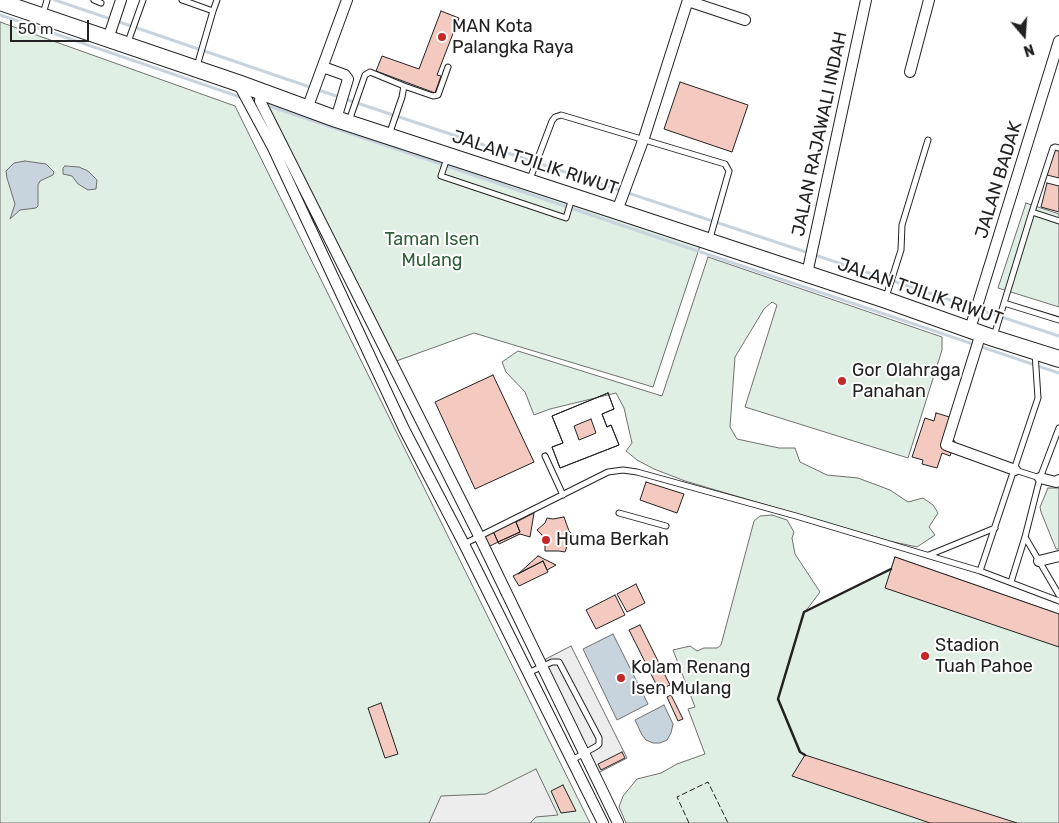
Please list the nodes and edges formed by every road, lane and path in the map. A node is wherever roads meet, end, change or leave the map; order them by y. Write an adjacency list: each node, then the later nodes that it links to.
1 (48, 0): 14 (lane)
2 (94, 0): 12 (lane)
3 (121, 0): 16 (street)
4 (143, 0): 17 (lane)
5 (182, 0): 13 (lane)
6 (218, 0): 13 (lane)
7 (347, 0): 19 (street)
8 (688, 0): 15 (street); 30 (street)
9 (866, 0): 40 (street, JALAN RAJAWALI INDAH)
10 (929, 0): 22 (street)
11 (0, 2): 14 (highway, JALAN TJILIK RIWUT)
12 (101, 3)
13 (214, 11): 21 (lane)
14 (42, 18): 16 (highway, JALAN TJILIK RIWUT)
15 (745, 20)
16 (108, 39): 17 (highway, JALAN TJILIK RIWUT)
17 (127, 46): 21 (highway, JALAN TJILIK RIWUT)
18 (1058, 46): 23 (street, JALAN BADAK)
19 (323, 67): 27 (street); 28 (street)
20 (448, 68): 25 (lane)
21 (196, 69): 24 (highway, JALAN TJILIK RIWUT)
22 (910, 72)
23 (1054, 73): 44 (street, JALAN BADAK)
24 (238, 83): 26 (highway, JALAN TJILIK RIWUT); 58 (street)
25 (404, 86): 28 (lane); 29 (lane)
26 (261, 92): 27 (highway, JALAN TJILIK RIWUT); 56 (street)
27 (307, 109): 28 (highway, JALAN TJILIK RIWUT)
28 (342, 121): 29 (highway, JALAN TJILIK RIWUT)
29 (389, 135): 33 (highway, JALAN TJILIK RIWUT)
30 (644, 138): 34 (lane); 36 (street); 39 (lane)
31 (928, 140): 41 (lane)
32 (1059, 148): 37 (lane)
33 (448, 155): 34 (highway, JALAN TJILIK RIWUT); 35 (lane)
34 (529, 182): 35 (highway, JALAN TJILIK RIWUT)
35 (572, 196): 36 (highway, JALAN TJILIK RIWUT)
36 (617, 211): 39 (highway, JALAN TJILIK RIWUT)
37 (1032, 212): 38 (lane); 42 (lane)
38 (1059, 220)
39 (709, 242): 40 (highway, JALAN TJILIK RIWUT)
40 (807, 274): 41 (highway, JALAN TJILIK RIWUT)
41 (886, 300): 44 (highway, JALAN TJILIK RIWUT)
42 (1004, 304): 43 (lane); 44 (lane)
43 (1059, 320)
44 (980, 338): 45 (highway, JALAN TJILIK RIWUT); 49 (street, JALAN BADAK)
45 (1034, 351): 46 (highway, JALAN TJILIK RIWUT); 49 (lane)
46 (1059, 359)
47 (1059, 428): 50 (lane)
48 (545, 456): 52 (lane)
49 (1015, 470): 50 (lane); 55 (lane)
50 (1040, 478): 51 (street); 57 (lane)
51 (1059, 480)
52 (562, 495): 56 (lane); 59 (lane)
53 (619, 513): 54 (lane)
54 (666, 526)
55 (995, 528): 59 (lane); 62 (lane)
56 (479, 536): 58 (lane); 66 (street)
57 (1025, 537): 61 (lane); 63 (lane)
58 (464, 544): 67 (street)
59 (929, 555): 62 (lane)
60 (1059, 556): 61 (street)
61 (1039, 561): 64 (lane)
62 (980, 571): 63 (lane)
63 (1011, 582): 65 (lane)
64 (1059, 595)
65 (1059, 601)
66 (543, 665): 67 (lane); 68 (street); 68 (lane)
67 (528, 673): 69 (street)
68 (584, 753): 69 (lane); 71 (street)
69 (572, 760): 70 (street)
70 (603, 823)
71 (618, 823)

